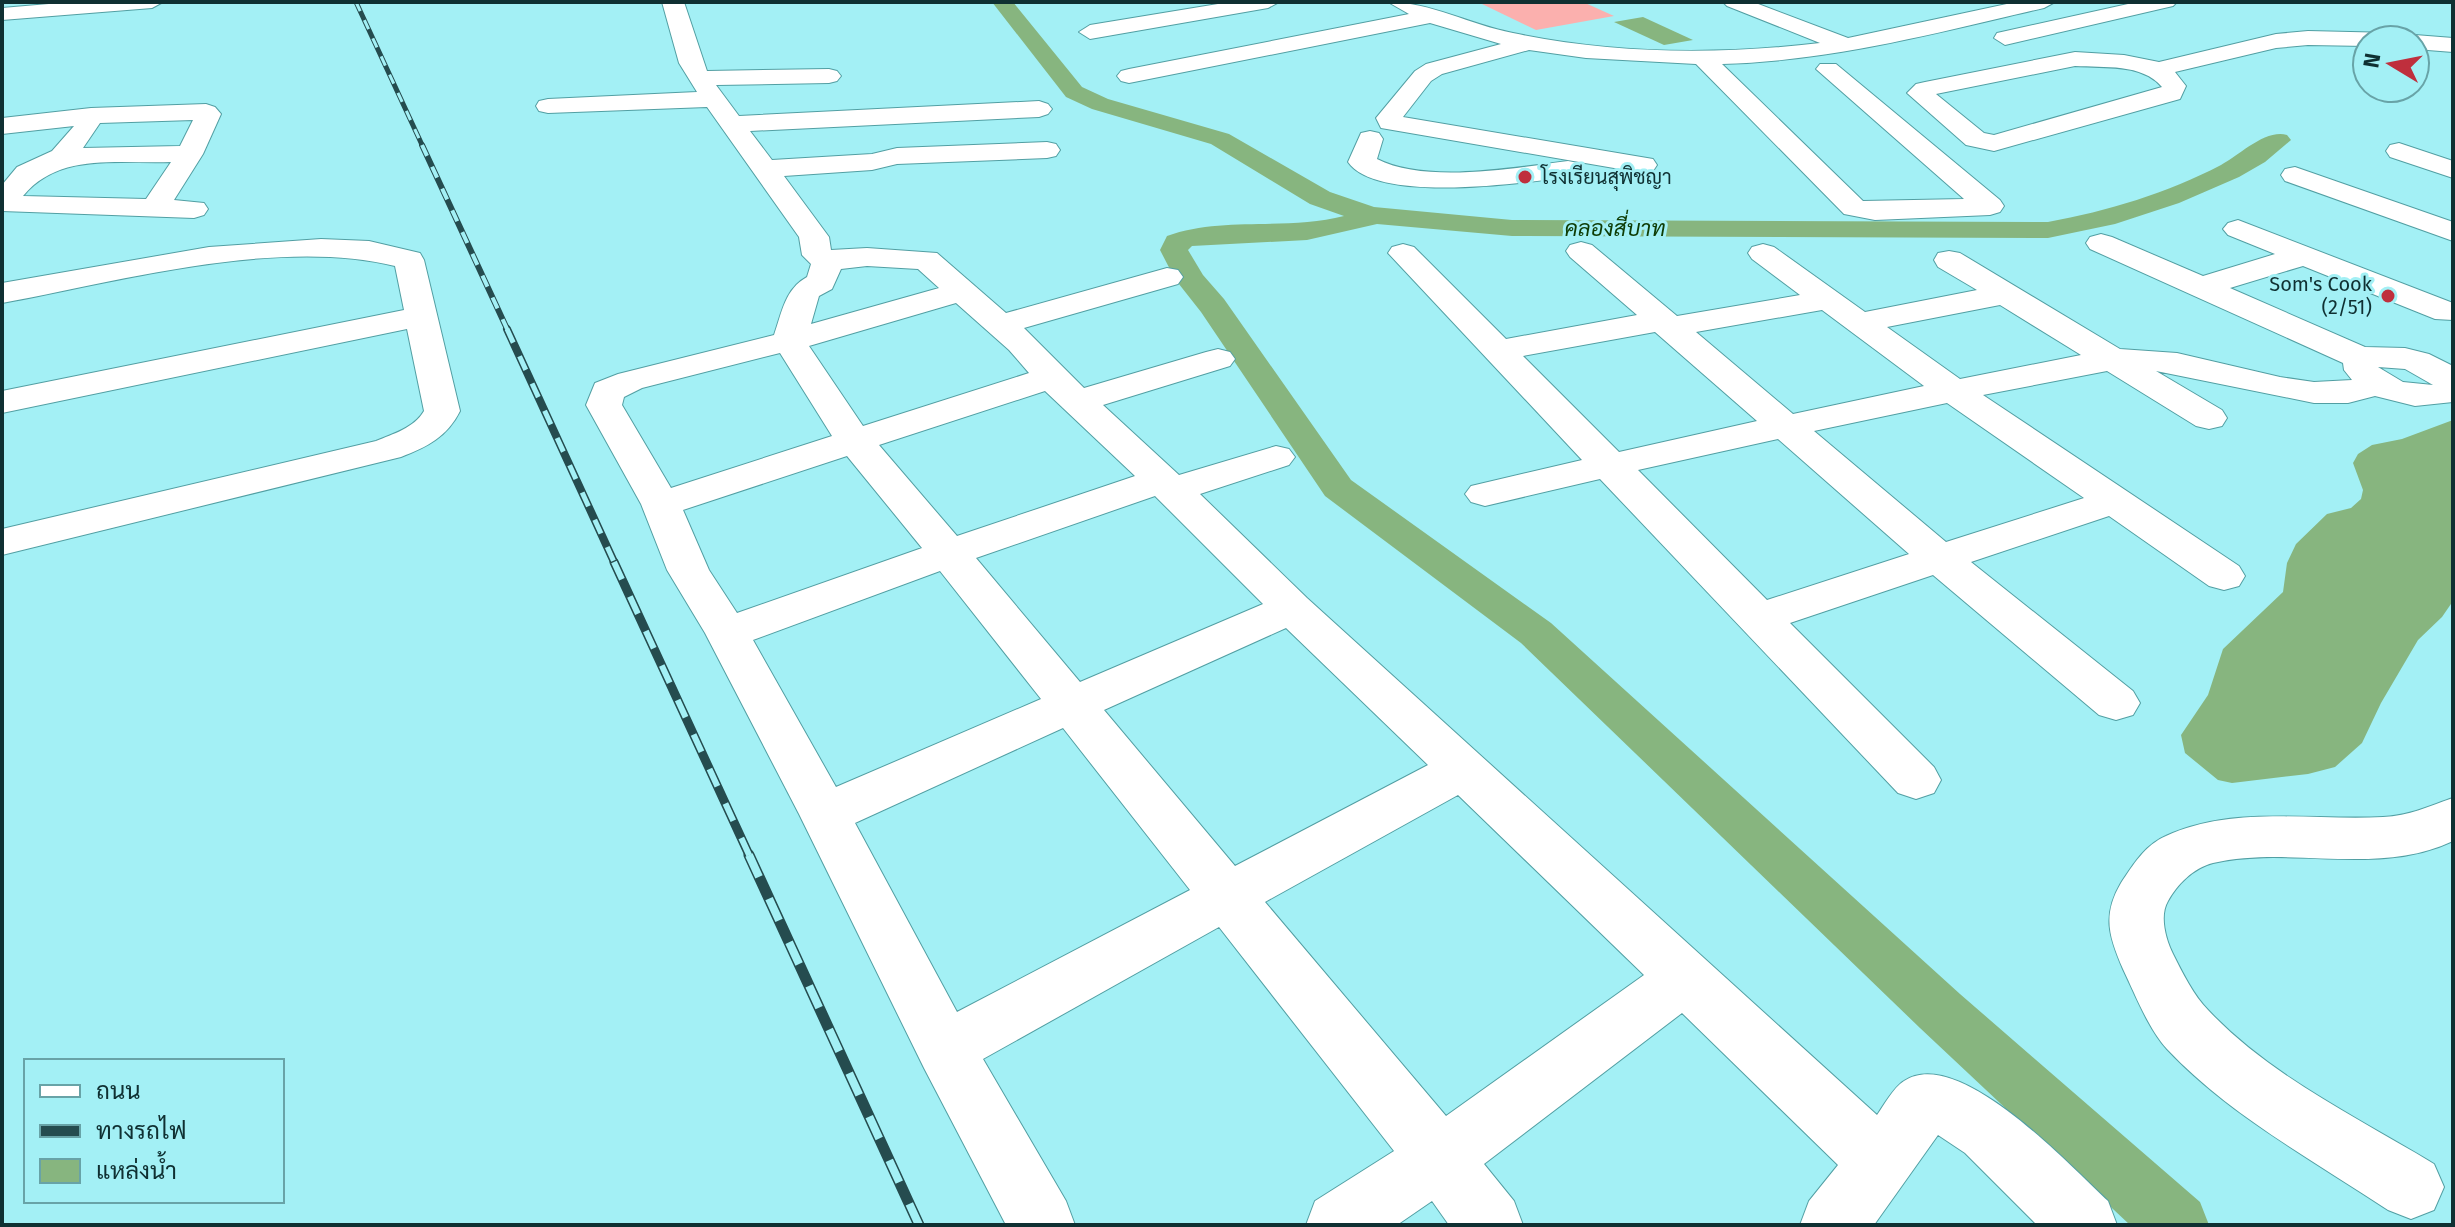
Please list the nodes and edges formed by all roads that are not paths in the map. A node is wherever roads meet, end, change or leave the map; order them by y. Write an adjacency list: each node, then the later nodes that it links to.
1 (152, 2): 8 (street)
2 (673, 2): 25 (street)
3 (1268, 2): 10 (street)
4 (1399, 2): 9 (street)
5 (1734, 2): 16 (street)
6 (2044, 2): 11 (street)
7 (2166, 2): 13 (street)
8 (2, 14)
9 (1429, 17): 15 (street); 23 (street)
10 (1090, 32)
11 (1875, 39): 16 (street); 24 (street)
12 (2351, 39): 20 (street)
13 (1982, 43)
14 (2431, 43): 17 (street)
15 (1529, 44): 18 (street); 32 (street)
16 (1845, 45): 18 (street)
17 (2453, 45)
18 (1703, 58): 19 (street)
19 (1828, 69)
20 (2159, 69): 21 (street); 28 (street)
21 (1998, 74): 24 (street); 28 (street)
22 (829, 76): 25 (street)
23 (1129, 76)
24 (1973, 78): 28 (street)
25 (705, 88): 26 (street); 30 (street)
26 (548, 106)
27 (1039, 109): 30 (street)
28 (2100, 114)
29 (91, 116): 31 (street); 35 (street); 36 (street)
30 (731, 124): 37 (street)
31 (13, 125)
32 (1370, 139)
33 (1047, 150): 37 (street)
34 (2399, 151): 38 (street)
35 (190, 154): 36 (street); 40 (street)
36 (61, 157): 40 (street)
37 (763, 169): 49 (street)
38 (2453, 170)
39 (2295, 175): 43 (street)
40 (154, 208): 41 (street)
41 (194, 209)
42 (2238, 229): 48 (street)
43 (2453, 232)
44 (2101, 243): 52 (street)
45 (1581, 251): 60 (street)
46 (1403, 253): 63 (street)
47 (1763, 253): 56 (street)
48 (2305, 255): 52 (street); 57 (street)
49 (817, 259): 53 (street); 62 (street)
50 (1949, 260): 55 (street)
51 (1167, 277): 61 (street)
52 (2201, 287): 67 (street)
53 (963, 291): 61 (street); 62 (street)
54 (2, 293): 58 (street)
55 (2007, 294): 59 (street); 65 (street)
56 (1826, 300): 59 (street); 60 (street)
57 (2450, 308): 66 (street)
58 (421, 316): 71 (street); 81 (street)
59 (1858, 323): 69 (street)
60 (1666, 324): 63 (street); 73 (street)
61 (1000, 325): 68 (street)
62 (789, 341): 74 (street); 80 (street)
63 (1496, 351): 76 (street)
64 (1218, 359): 70 (street)
65 (2115, 359): 67 (street); 69 (street); 72 (street)
66 (2414, 362): 67 (street); 67 (street)
67 (2371, 372)
68 (1051, 377): 70 (street); 74 (street)
69 (1954, 391): 73 (street); 79 (street)
70 (1079, 401): 77 (street)
71 (2, 402)
72 (2209, 418)
73 (1786, 426): 76 (street); 83 (street)
74 (853, 439): 80 (street); 82 (street)
75 (1276, 457): 77 (street)
76 (1608, 466): 78 (street); 86 (street)
77 (1168, 485): 82 (street); 85 (street)
78 (1485, 494)
79 (2115, 501): 83 (street); 84 (street)
80 (661, 504): 87 (street)
81 (2, 542)
82 (949, 553): 87 (street); 89 (street)
83 (1940, 559): 86 (street); 88 (street)
84 (2224, 576)
85 (1292, 608): 89 (street); 90 (street)
86 (1759, 618): 91 (street)
87 (727, 633): 92 (street)
88 (2116, 703)
89 (1073, 705): 92 (street); 94 (street)
90 (1465, 768): 94 (street); 95 (street)
91 (1916, 780)
92 (825, 814): 96 (street)
93 (2453, 818): 99 (street)
94 (1225, 896): 96 (street); 97 (street)
95 (1685, 978): 97 (street); 98 (street)
96 (945, 1049): 100 (street)
97 (1440, 1158): 101 (street); 102 (street)
98 (1881, 1162): 103 (street); 104 (street)
99 (2411, 1187)
100 (1042, 1225)
101 (1339, 1225)
102 (1490, 1225)
103 (1833, 1225)
104 (2084, 1225)

